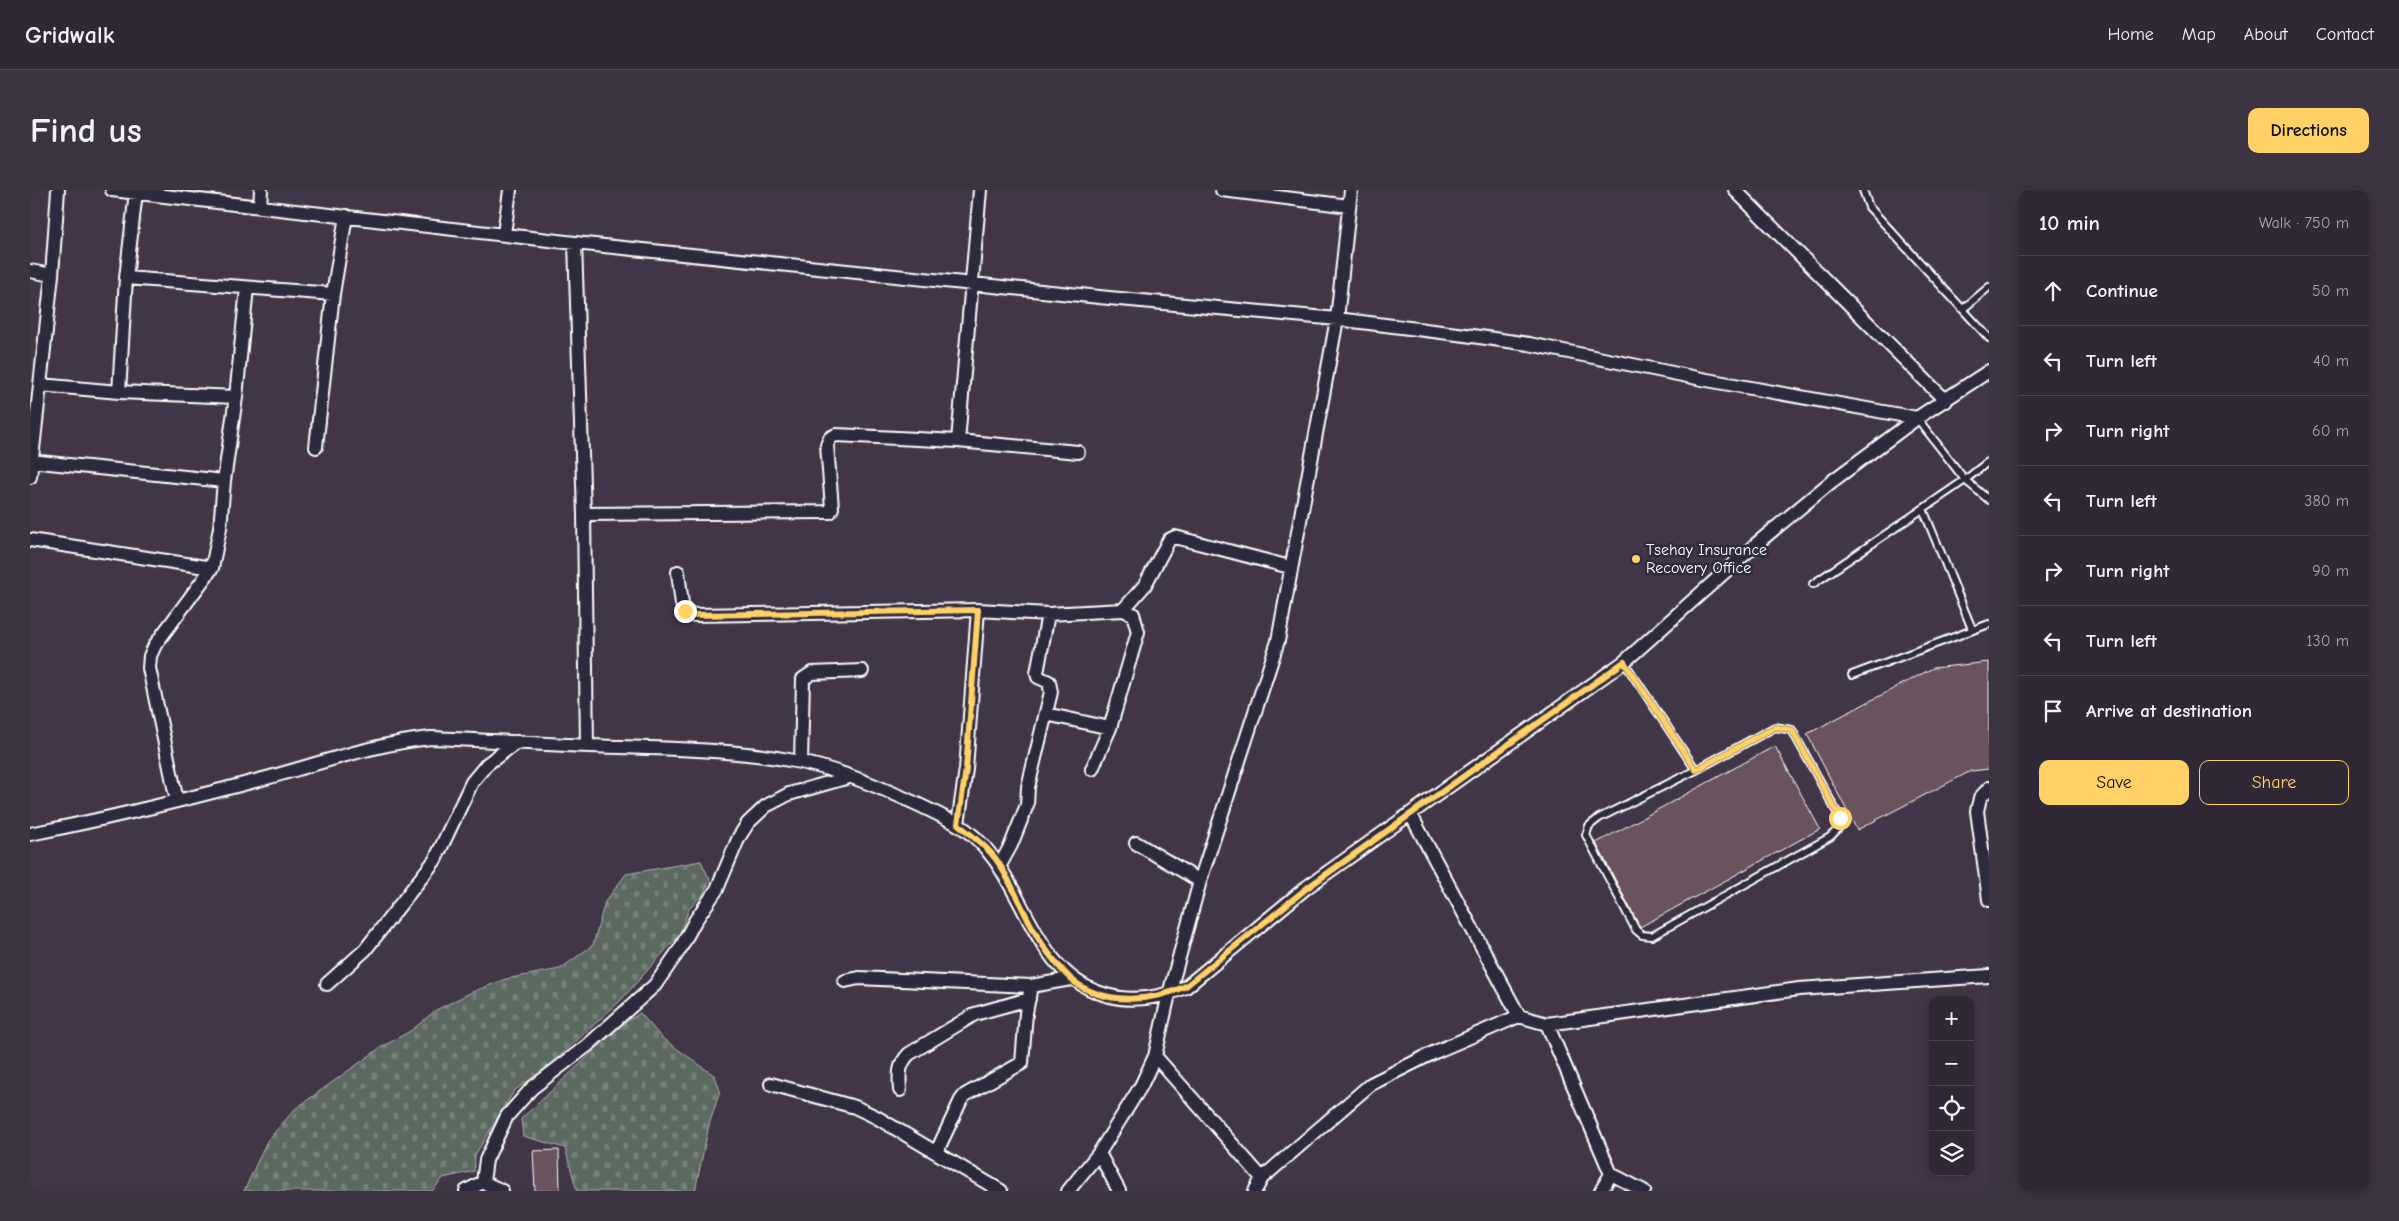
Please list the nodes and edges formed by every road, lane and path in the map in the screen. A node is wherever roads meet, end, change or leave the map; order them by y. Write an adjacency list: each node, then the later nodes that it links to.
1 (58, 190): 17 (street)
2 (112, 190): 10 (street)
3 (261, 190): 12 (street)
4 (510, 190): 14 (street)
5 (980, 190): 19 (street)
6 (1227, 190): 11 (street)
7 (1351, 190): 11 (street)
8 (1735, 190): 30 (street)
9 (1863, 190): 23 (lane)
10 (136, 192): 12 (street); 18 (street)
11 (1349, 206): 24 (street)
12 (260, 207): 13 (street)
13 (346, 216): 14 (street); 22 (street)
14 (504, 234): 15 (street)
15 (575, 243): 19 (street); 42 (street)
16 (30, 271): 17 (street)
17 (52, 275): 27 (street)
18 (126, 278): 21 (street); 28 (street)
19 (972, 284): 24 (street); 32 (street)
20 (1989, 287): 23 (lane)
21 (247, 288): 22 (street); 29 (street)
22 (333, 294): 33 (street)
23 (1963, 309): 25 (lane)
24 (1337, 319): 31 (street); 44 (street)
25 (1989, 338)
26 (1989, 371): 30 (street)
27 (40, 385): 28 (street); 35 (street)
28 (119, 392): 29 (street)
29 (236, 397): 38 (street)
30 (1946, 401): 31 (street)
31 (1917, 418): 39 (lane); 53 (street)
32 (958, 441): 34 (street); 42 (street)
33 (316, 447)
34 (1078, 452)
35 (31, 461): 37 (street); 38 (street)
36 (1989, 461): 39 (lane)
37 (30, 476)
38 (224, 480): 45 (street)
39 (1965, 480): 40 (lane); 41 (lane)
40 (1989, 500)
41 (1923, 509): 47 (lane); 52 (lane)
42 (584, 514): 59 (street)
43 (30, 540): 45 (street)
44 (1290, 567): 49 (street); 72 (street)
45 (212, 568): 65 (street)
46 (678, 572): 48 (street)
47 (1813, 584)
48 (978, 610): 50 (street); 67 (street)
49 (1123, 610): 50 (street); 57 (street)
50 (1048, 614): 56 (street)
51 (1989, 624): 52 (lane)
52 (1972, 629): 55 (lane)
53 (1624, 662): 62 (lane); 66 (street)
54 (862, 671): 60 (street)
55 (1852, 675)
56 (1046, 714): 57 (street); 71 (street)
57 (1110, 728): 61 (street)
58 (517, 742): 59 (street); 65 (street); 77 (street)
59 (587, 746): 60 (street)
60 (802, 762): 63 (street)
61 (1092, 769)
62 (1696, 770): 62 (lane)
63 (849, 777): 67 (street); 90 (street)
64 (1989, 788): 70 (street)
65 (177, 801): 68 (street)
66 (1411, 815): 79 (street); 81 (street)
67 (958, 824): 71 (street)
68 (30, 834)
69 (1136, 843): 72 (street)
70 (1985, 843): 73 (street)
71 (1000, 865): 75 (street)
72 (1200, 881): 79 (street)
73 (1989, 900)
74 (1989, 976): 82 (street)
75 (1071, 979): 78 (street); 79 (street)
76 (845, 981): 78 (street)
77 (327, 984)
78 (1031, 986): 80 (street)
79 (1169, 994): 83 (street)
80 (1029, 999): 85 (street); 86 (street)
81 (1519, 1016): 82 (street); 89 (street)
82 (1547, 1024): 88 (street)
83 (1155, 1056): 87 (street); 89 (street)
84 (771, 1084): 86 (street)
85 (900, 1090)
86 (937, 1151): 93 (street)
87 (1100, 1153): 94 (street); 95 (street)
88 (1611, 1174): 97 (street); 98 (street)
89 (1262, 1178): 96 (street)
90 (482, 1182): 91 (street); 92 (street)
91 (466, 1191)
92 (502, 1191)
93 (1001, 1191)
94 (1068, 1191)
95 (1119, 1191)
96 (1255, 1191)
97 (1601, 1191)
98 (1644, 1191)

